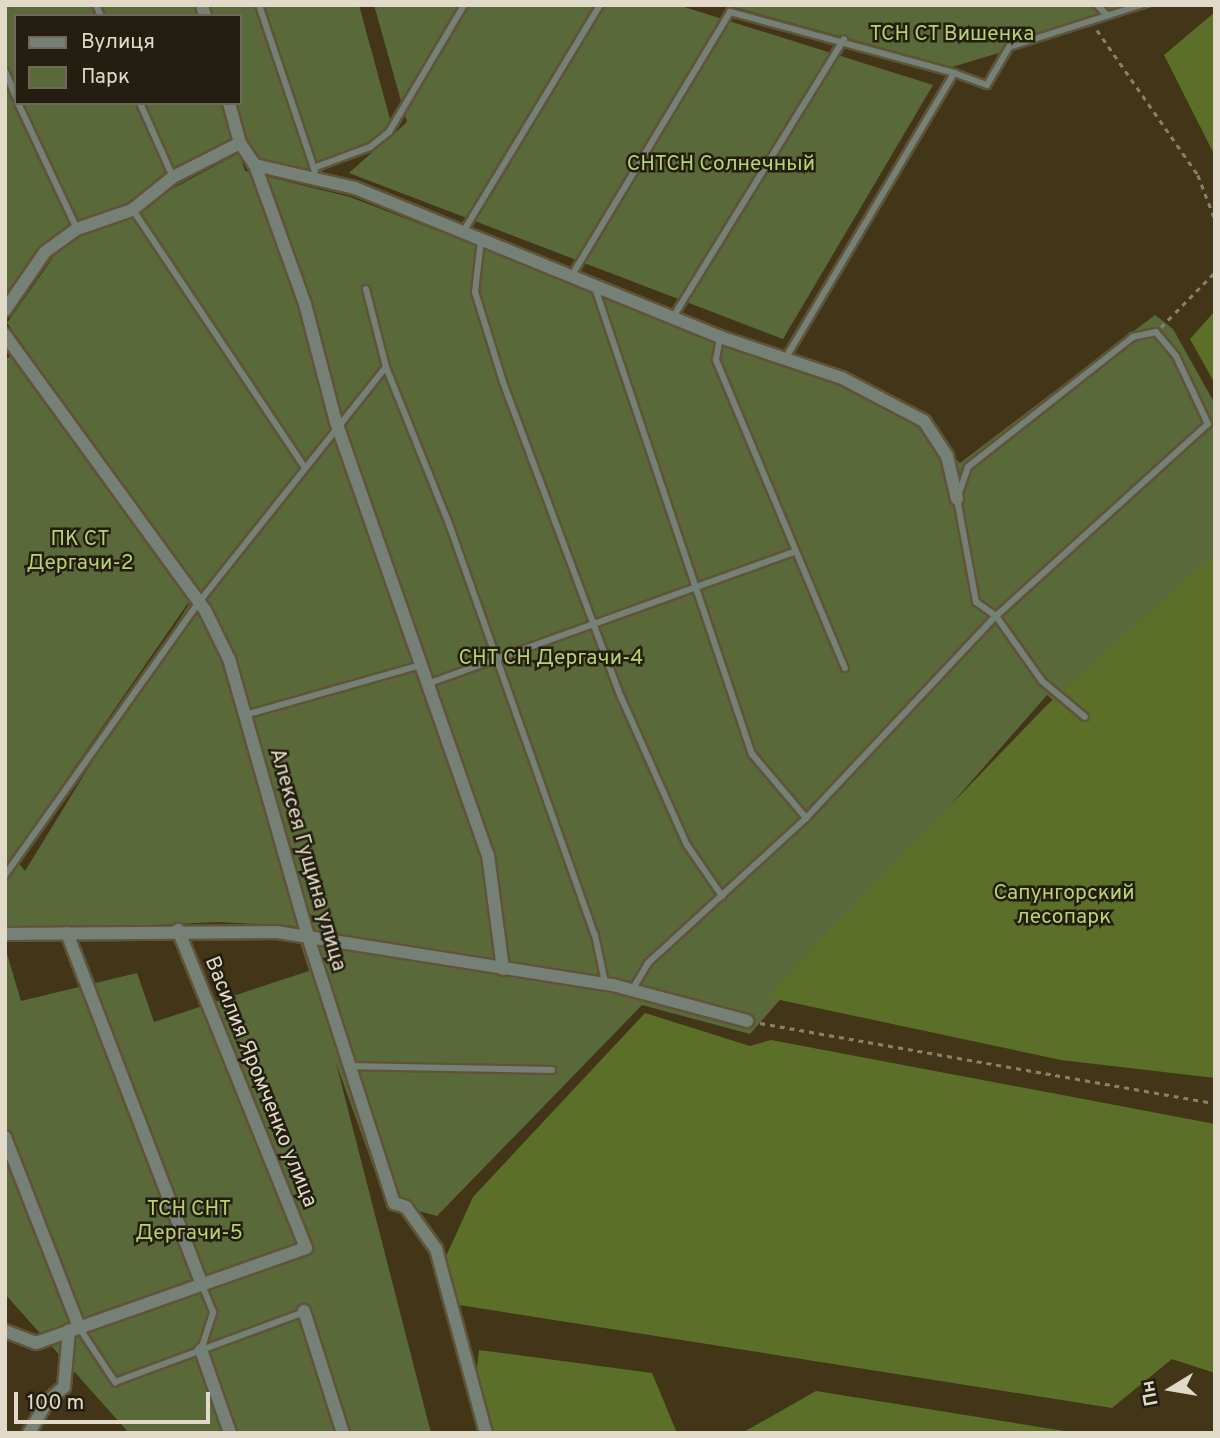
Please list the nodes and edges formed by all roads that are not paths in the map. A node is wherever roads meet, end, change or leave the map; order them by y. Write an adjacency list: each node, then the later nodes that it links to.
1 (259, 5): 16 (lane)
2 (464, 5): 16 (lane)
3 (600, 5): 20 (lane)
4 (1097, 5): 6 (lane)
5 (1141, 5): 6 (lane)
6 (1106, 14): 9 (lane)
7 (844, 39): 9 (lane); 22 (lane); 26 (lane)
8 (5, 71): 10 (lane)
9 (954, 73): 30 (lane)
10 (14, 92)
11 (19, 105): 19 (lane)
12 (141, 105): 17 (lane)
13 (230, 105): 14 (street)
14 (240, 143): 15 (street); 17 (street)
15 (255, 165): 16 (street); 32 (street)
16 (314, 173): 20 (street)
17 (173, 177): 18 (street)
18 (132, 210): 19 (street); 33 (lane)
19 (77, 229): 25 (street)
20 (463, 232): 21 (street)
21 (481, 240): 22 (street); 39 (lane)
22 (572, 275): 23 (street)
23 (593, 283): 26 (street); 36 (lane)
24 (366, 289): 31 (lane)
25 (5, 310)
26 (673, 317): 28 (street)
27 (5, 335): 29 (street, Алексея Гущина улица)
28 (720, 337): 30 (street); 35 (lane)
29 (10, 353): 37 (street, Алексея Гущина улица)
30 (785, 359): 34 (street)
31 (386, 367): 32 (lane); 40 (lane)
32 (336, 422): 33 (lane); 41 (street)
33 (303, 465): 37 (lane)
34 (957, 499): 38 (lane); 38 (lane)
35 (794, 552): 36 (lane); 42 (lane)
36 (697, 585): 39 (lane); 46 (lane)
37 (199, 602): 44 (street, Алексея Гущина улица); 47 (lane)
38 (996, 616): 45 (lane); 46 (lane)
39 (595, 620): 40 (lane); 48 (lane)
40 (496, 656): 43 (lane); 54 (lane)
41 (421, 665): 43 (street); 44 (lane)
42 (845, 668)
43 (427, 684): 53 (street)
44 (245, 715): 52 (street, Алексея Гущина улица)
45 (1086, 717)
46 (806, 818): 48 (lane)
47 (5, 875)
48 (722, 896): 55 (lane)
49 (177, 930): 50 (street); 52 (street); 60 (street, Василия Яромченко улица)
50 (66, 933): 51 (street); 60 (street)
51 (5, 934)
52 (308, 937): 53 (street); 57 (street, Алексея Гущина улица)
53 (503, 969): 54 (street)
54 (605, 983): 55 (street)
55 (632, 990): 56 (street)
56 (747, 1021)
57 (349, 1066): 58 (lane); 68 (street, Алексея Гущина улица)
58 (552, 1070)
59 (5, 1138): 62 (street)
60 (202, 1286): 62 (street); 64 (lane)
61 (304, 1311): 64 (lane); 67 (street)
62 (74, 1329): 63 (street); 64 (lane); 65 (street)
63 (5, 1331)
64 (201, 1350): 66 (street)
65 (29, 1433)
66 (230, 1433)
67 (343, 1433)
68 (486, 1433)

